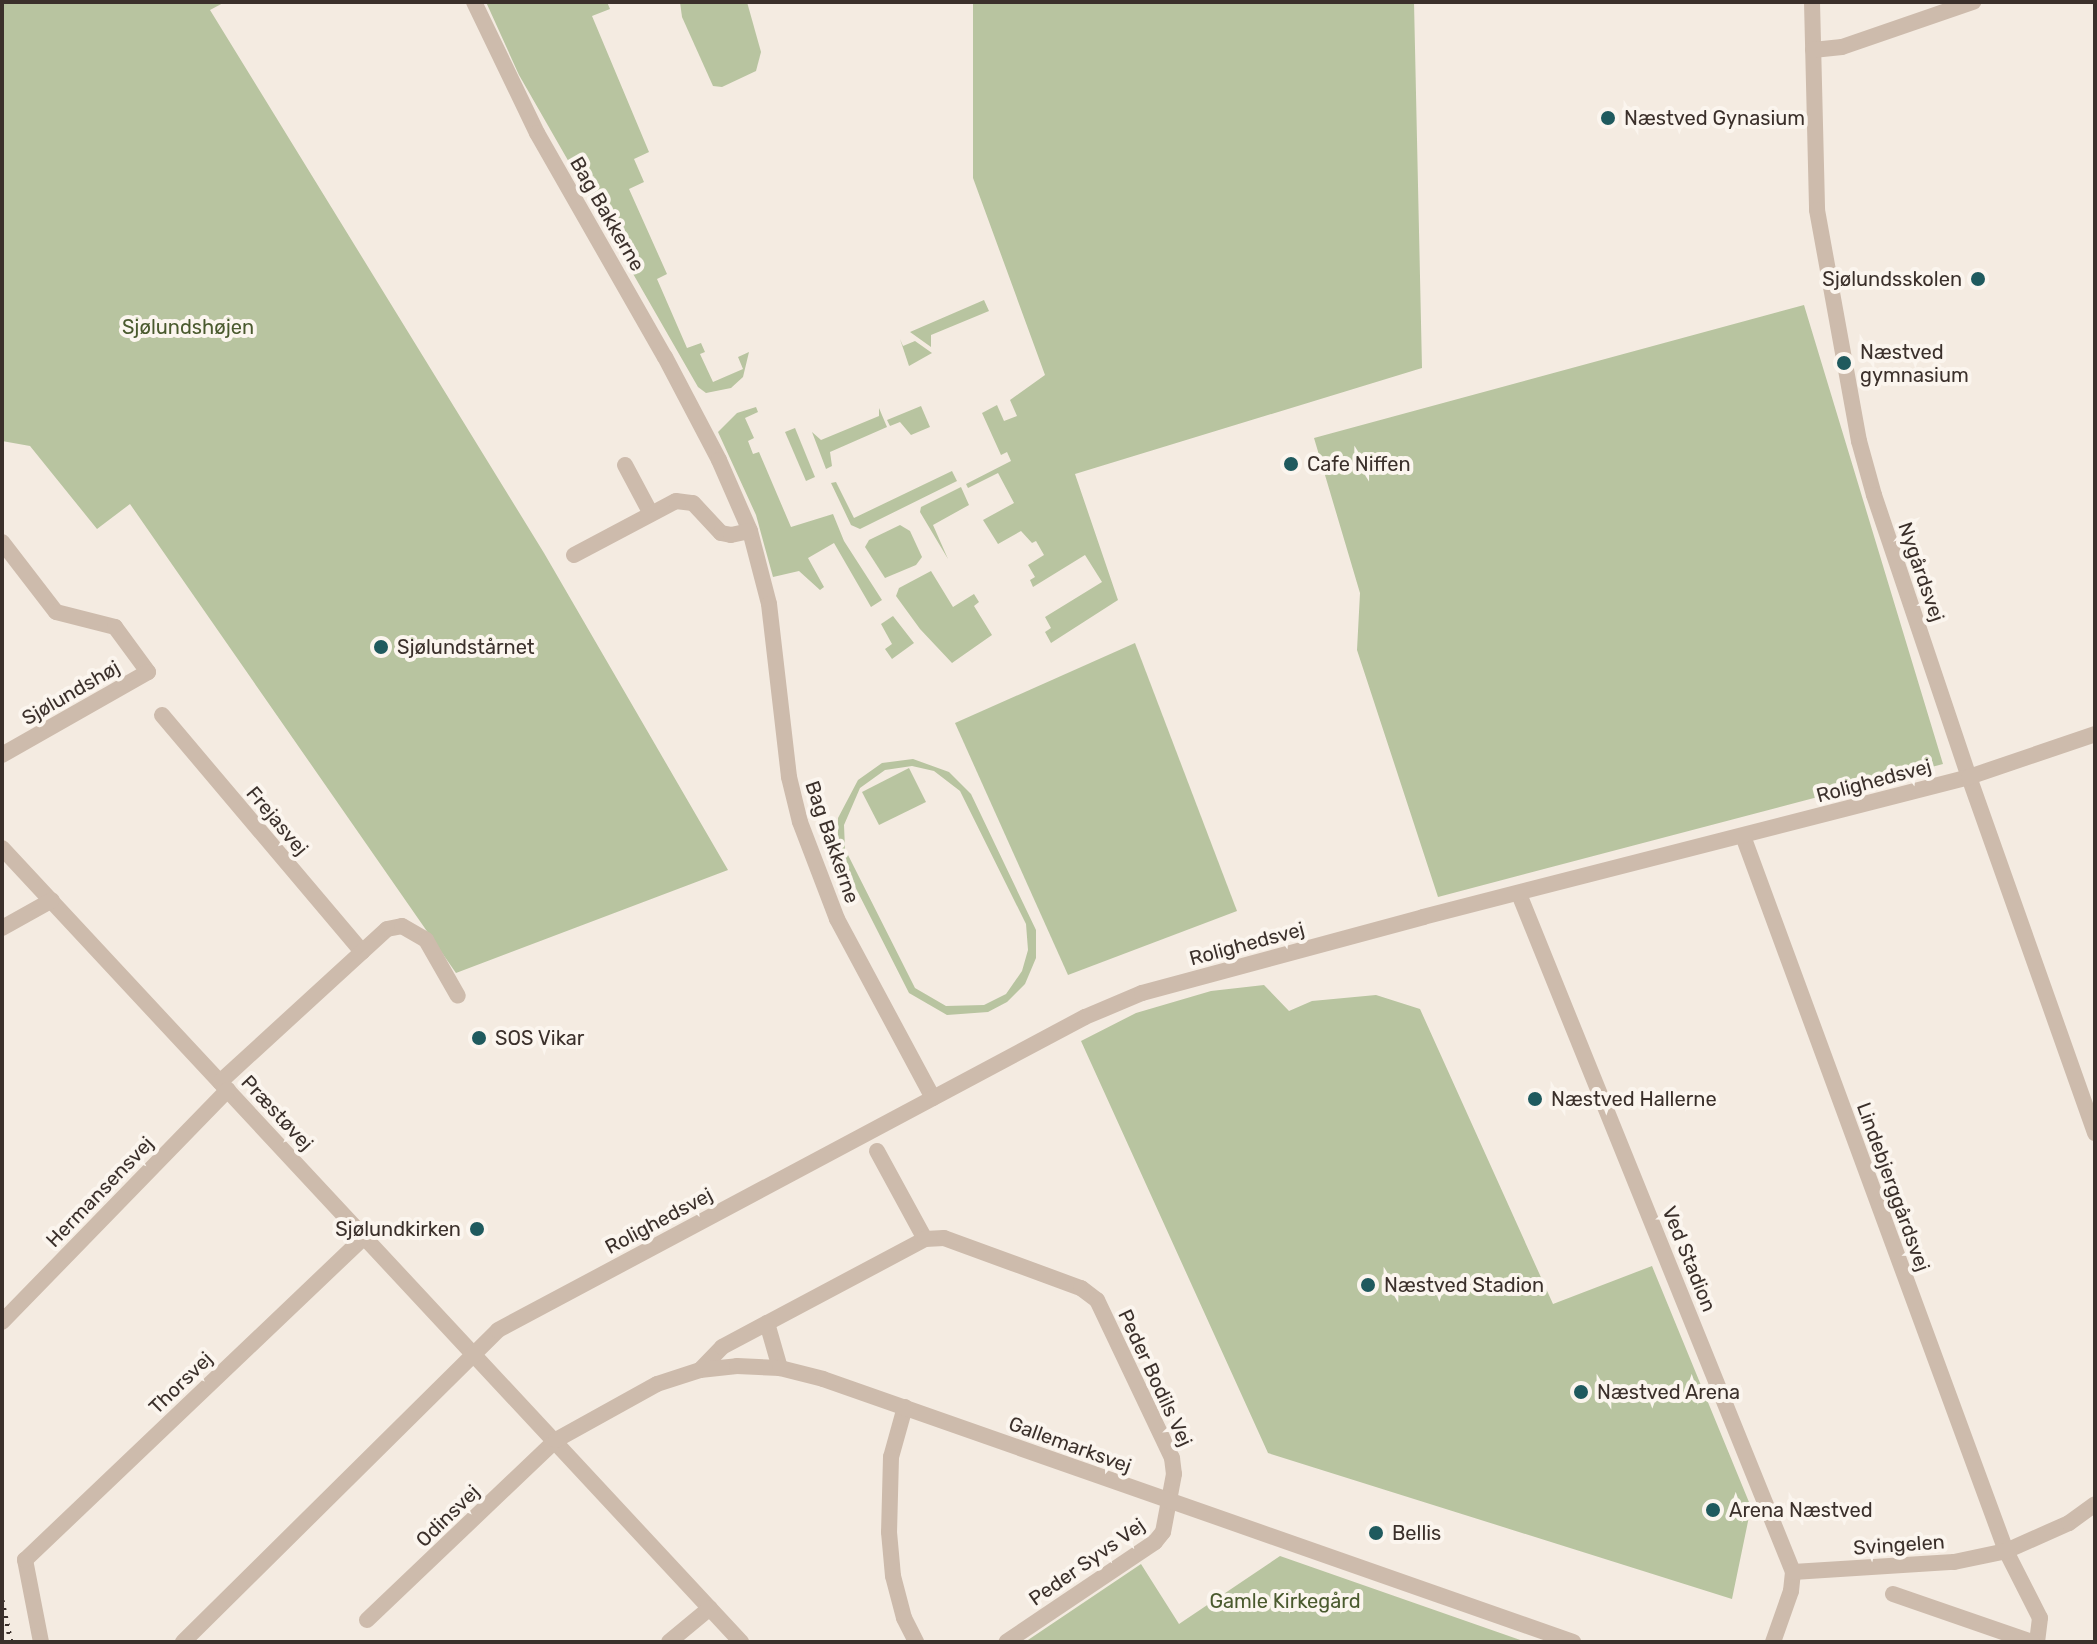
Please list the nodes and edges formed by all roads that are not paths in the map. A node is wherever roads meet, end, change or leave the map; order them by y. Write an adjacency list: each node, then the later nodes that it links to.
1 (474, 2): 7 (street, Bag Bakkerne)
2 (1812, 2): 4 (street, Nygårdsvej)
3 (1973, 2): 4 (street)
4 (1813, 50): 13 (street, Nygårdsvej)
5 (625, 465): 6 (street)
6 (651, 514): 7 (street); 9 (street)
7 (750, 531): 22 (street, Bag Bakkerne)
8 (2, 542): 12 (street, Sjølundshøj)
9 (574, 555)
10 (162, 715): 19 (street, Frejasvej)
11 (2095, 734): 13 (street, Rolighedsvej)
12 (2, 755)
13 (1969, 777): 14 (street, Rolighedsvej); 23 (street, Nygårdsvej)
14 (1743, 836): 16 (street, Rolighedsvej); 36 (street, Lindebjerggårdsvej)
15 (2, 848): 17 (street, Præstøvej)
16 (1519, 894): 22 (street, Rolighedsvej); 37 (street, Ved Stadion)
17 (52, 900): 18 (street); 21 (street, Præstøvej)
18 (2, 928)
19 (362, 952): 20 (street); 21 (street)
20 (458, 996)
21 (224, 1086): 25 (street, Præstøvej); 27 (street, Hermansensvej)
22 (933, 1098): 29 (street, Rolighedsvej)
23 (2095, 1133)
24 (877, 1151): 26 (street)
25 (365, 1236): 29 (street, Præstøvej); 41 (street, Thorsvej)
26 (925, 1239): 28 (street); 34 (street, Peder Bodils Vej)
27 (2, 1322)
28 (767, 1323): 30 (street); 31 (street)
29 (474, 1352): 33 (street, Præstøvej); 42 (street)
30 (780, 1368): 31 (street, Gallemarksvej); 32 (street, Gallemarksvej)
31 (700, 1370): 33 (street, Gallemarksvej)
32 (905, 1407): 34 (street, Gallemarksvej); 45 (street)
33 (556, 1440): 39 (street, Præstøvej); 40 (street, Odinsvej)
34 (1170, 1501): 46 (street, Peder Syvs Vej); 47 (street, Gallemarksvej)
35 (2095, 1504): 36 (street, Svingelen)
36 (2006, 1551): 37 (street, Svingelen); 49 (street)
37 (1793, 1572): 48 (street)
38 (1893, 1594): 49 (street)
39 (710, 1608): 43 (street); 44 (street, Præstøvej)
40 (367, 1620)
41 (41, 1642)
42 (183, 1642)
43 (669, 1642)
44 (741, 1642)
45 (916, 1642)
46 (1006, 1642)
47 (1573, 1642)
48 (1773, 1642)
49 (2034, 1642)

